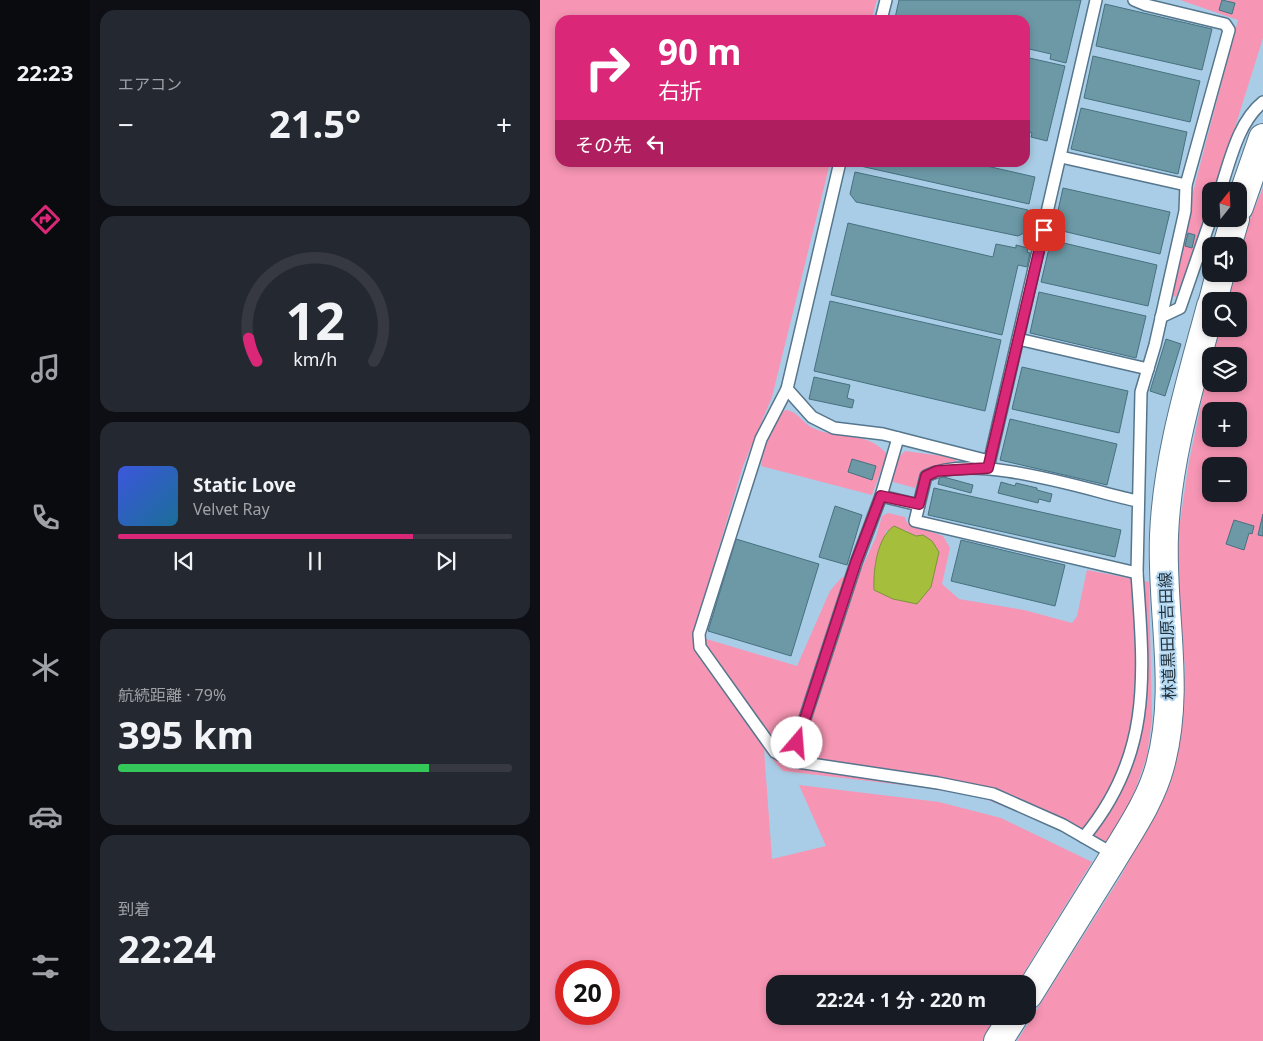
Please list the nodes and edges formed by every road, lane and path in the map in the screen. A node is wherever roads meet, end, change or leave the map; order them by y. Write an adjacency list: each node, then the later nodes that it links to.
1 (886, 0): 4 (lane)
2 (1096, 0): 7 (lane)
3 (1134, 0): 11 (lane)
4 (882, 15)
5 (1263, 102): 9 (lane)
6 (1263, 138): 10 (street)
7 (1061, 157): 11 (lane); 15 (lane)
8 (839, 167): 17 (lane)
9 (1223, 182)
10 (1248, 182)
11 (1186, 185): 13 (lane)
12 (1208, 228): 13 (lane)
13 (1161, 317): 16 (lane)
14 (1203, 337): 26 (street, 林道黒田原吉田線)
15 (1018, 340): 16 (lane); 19 (lane)
16 (1148, 370): 21 (lane)
17 (787, 389): 18 (lane); 24 (lane)
18 (898, 438): 19 (lane); 20 (lane)
19 (988, 465): 21 (lane); 22 (lane)
20 (881, 496): 22 (lane); 24 (lane)
21 (1137, 501): 23 (lane)
22 (919, 504): 23 (lane)
23 (1137, 573): 25 (lane)
24 (791, 761): 25 (lane)
25 (1084, 837): 26 (lane)
26 (1115, 856): 27 (street, 林道黒田原吉田線)
27 (1036, 981)
28 (1008, 1025): 29 (street)
29 (998, 1041)

